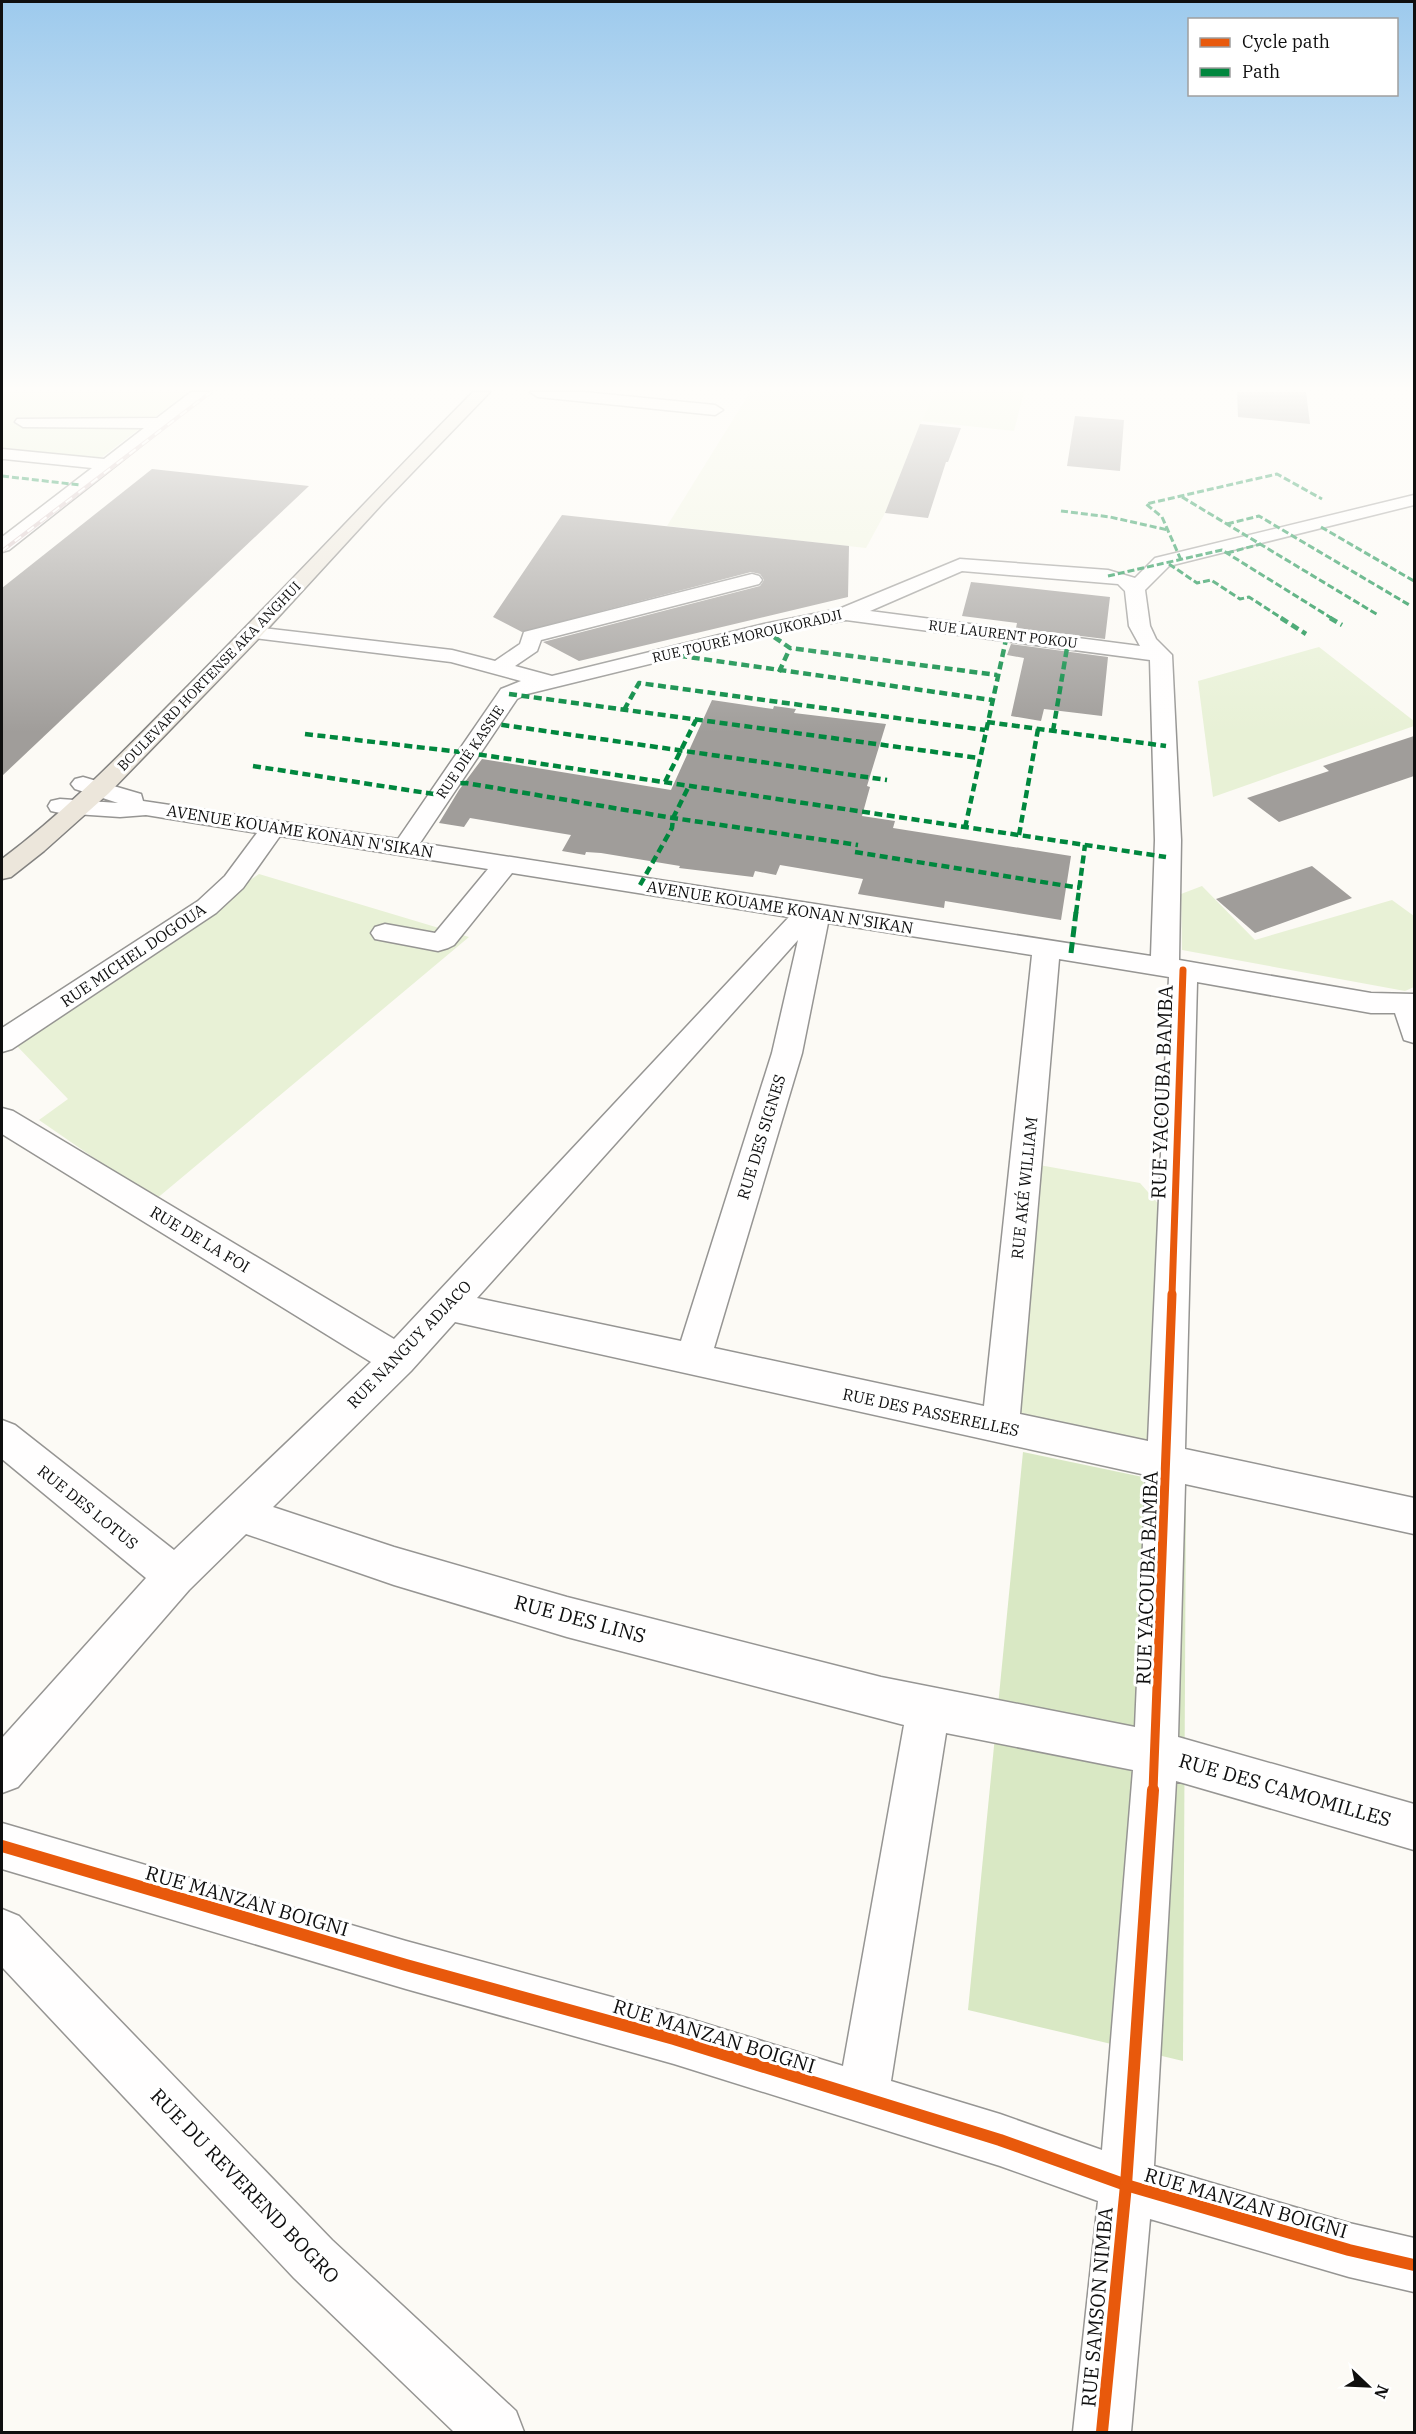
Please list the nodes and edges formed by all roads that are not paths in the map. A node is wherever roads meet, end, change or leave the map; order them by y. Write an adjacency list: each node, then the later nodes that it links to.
1 (53, 506): 5 (street)
2 (356, 506): 13 (main road, BOULEVARD HORTENSE AKA ANGHUI)
3 (371, 506): 9 (main road, BOULEVARD HORTENSE AKA ANGHUI)
4 (1395, 506): 7 (street)
5 (2, 546)
6 (752, 580): 11 (street)
7 (1135, 590): 8 (street, RUE TOURÉ MOROUKORADJI); 10 (street)
8 (845, 614): 10 (street, RUE LAURENT POKOU); 12 (street, RUE TOURÉ MOROUKORADJI)
9 (253, 633): 11 (street, RUE TOURÉ MOROUKORADJI); 13 (main road, BOULEVARD HORTENSE AKA ANGHUI)
10 (1161, 655): 22 (street)
11 (500, 667): 12 (street, RUE TOURÉ MOROUKORADJI)
12 (552, 682): 15 (street, RUE DIÉ KASSIE)
13 (81, 796): 14 (street, AVENUE KOUAME KONAN N'SIKAN); 16 (main road, BOULEVARD HORTENSE AKA ANGHUI); 18 (main road, BOULEVARD HORTENSE AKA ANGHUI)
14 (274, 827): 15 (street, AVENUE KOUAME KONAN N'SIKAN); 25 (street, RUE MICHEL DOGOUA)
15 (405, 847): 17 (street, AVENUE KOUAME KONAN N'SIKAN)
16 (2, 852)
17 (507, 863): 19 (street, AVENUE KOUAME KONAN N'SIKAN); 20 (street)
18 (2, 871)
19 (813, 912): 21 (street, AVENUE KOUAME KONAN N'SIKAN); 27 (street, RUE NANGUY ADJACO); 28 (street, RUE DES SIGNES)
20 (385, 933)
21 (1046, 949): 22 (street, AVENUE KOUAME KONAN N'SIKAN); 30 (street, RUE AKÉ WILLIAM)
22 (1174, 968): 23 (street, AVENUE KOUAME KONAN N'SIKAN); 32 (street, RUE YACOUBA BAMBA)
23 (1411, 1005): 24 (street)
24 (1414, 1033)
25 (2, 1042)
26 (2, 1119): 29 (street, RUE DE LA FOI)
27 (448, 1306): 28 (street, RUE DES PASSERELLES); 29 (street, RUE NANGUY ADJACO)
28 (693, 1359): 30 (street, RUE DES PASSERELLES)
29 (398, 1360): 33 (street, RUE NANGUY ADJACO)
30 (1000, 1427): 32 (street, RUE DES PASSERELLES)
31 (2, 1437): 35 (street, RUE DES LOTUS)
32 (1168, 1464): 34 (street, RUE DES PASSERELLES); 37 (street, RUE YACOUBA BAMBA)
33 (237, 1514): 35 (street, RUE NANGUY ADJACO); 36 (street, RUE DES LINS)
34 (1414, 1516)
35 (175, 1576): 38 (street, RUE NANGUY ADJACO)
36 (928, 1709): 37 (street, RUE DES LINS); 42 (street)
37 (1156, 1753): 39 (street, RUE DES CAMOMILLES); 43 (street, RUE YACOUBA BAMBA)
38 (2, 1771)
39 (1414, 1827)
40 (2, 1846): 42 (street, RUE MANZAN BOIGNI)
41 (2, 1933): 45 (street, RUE DU REVEREND BOGRO)
42 (862, 2098): 43 (street, RUE MANZAN BOIGNI)
43 (1126, 2186): 44 (street, RUE MANZAN BOIGNI); 46 (street, RUE SAMSON NIMBA)
44 (1414, 2265)
45 (495, 2433)
46 (1102, 2433)

